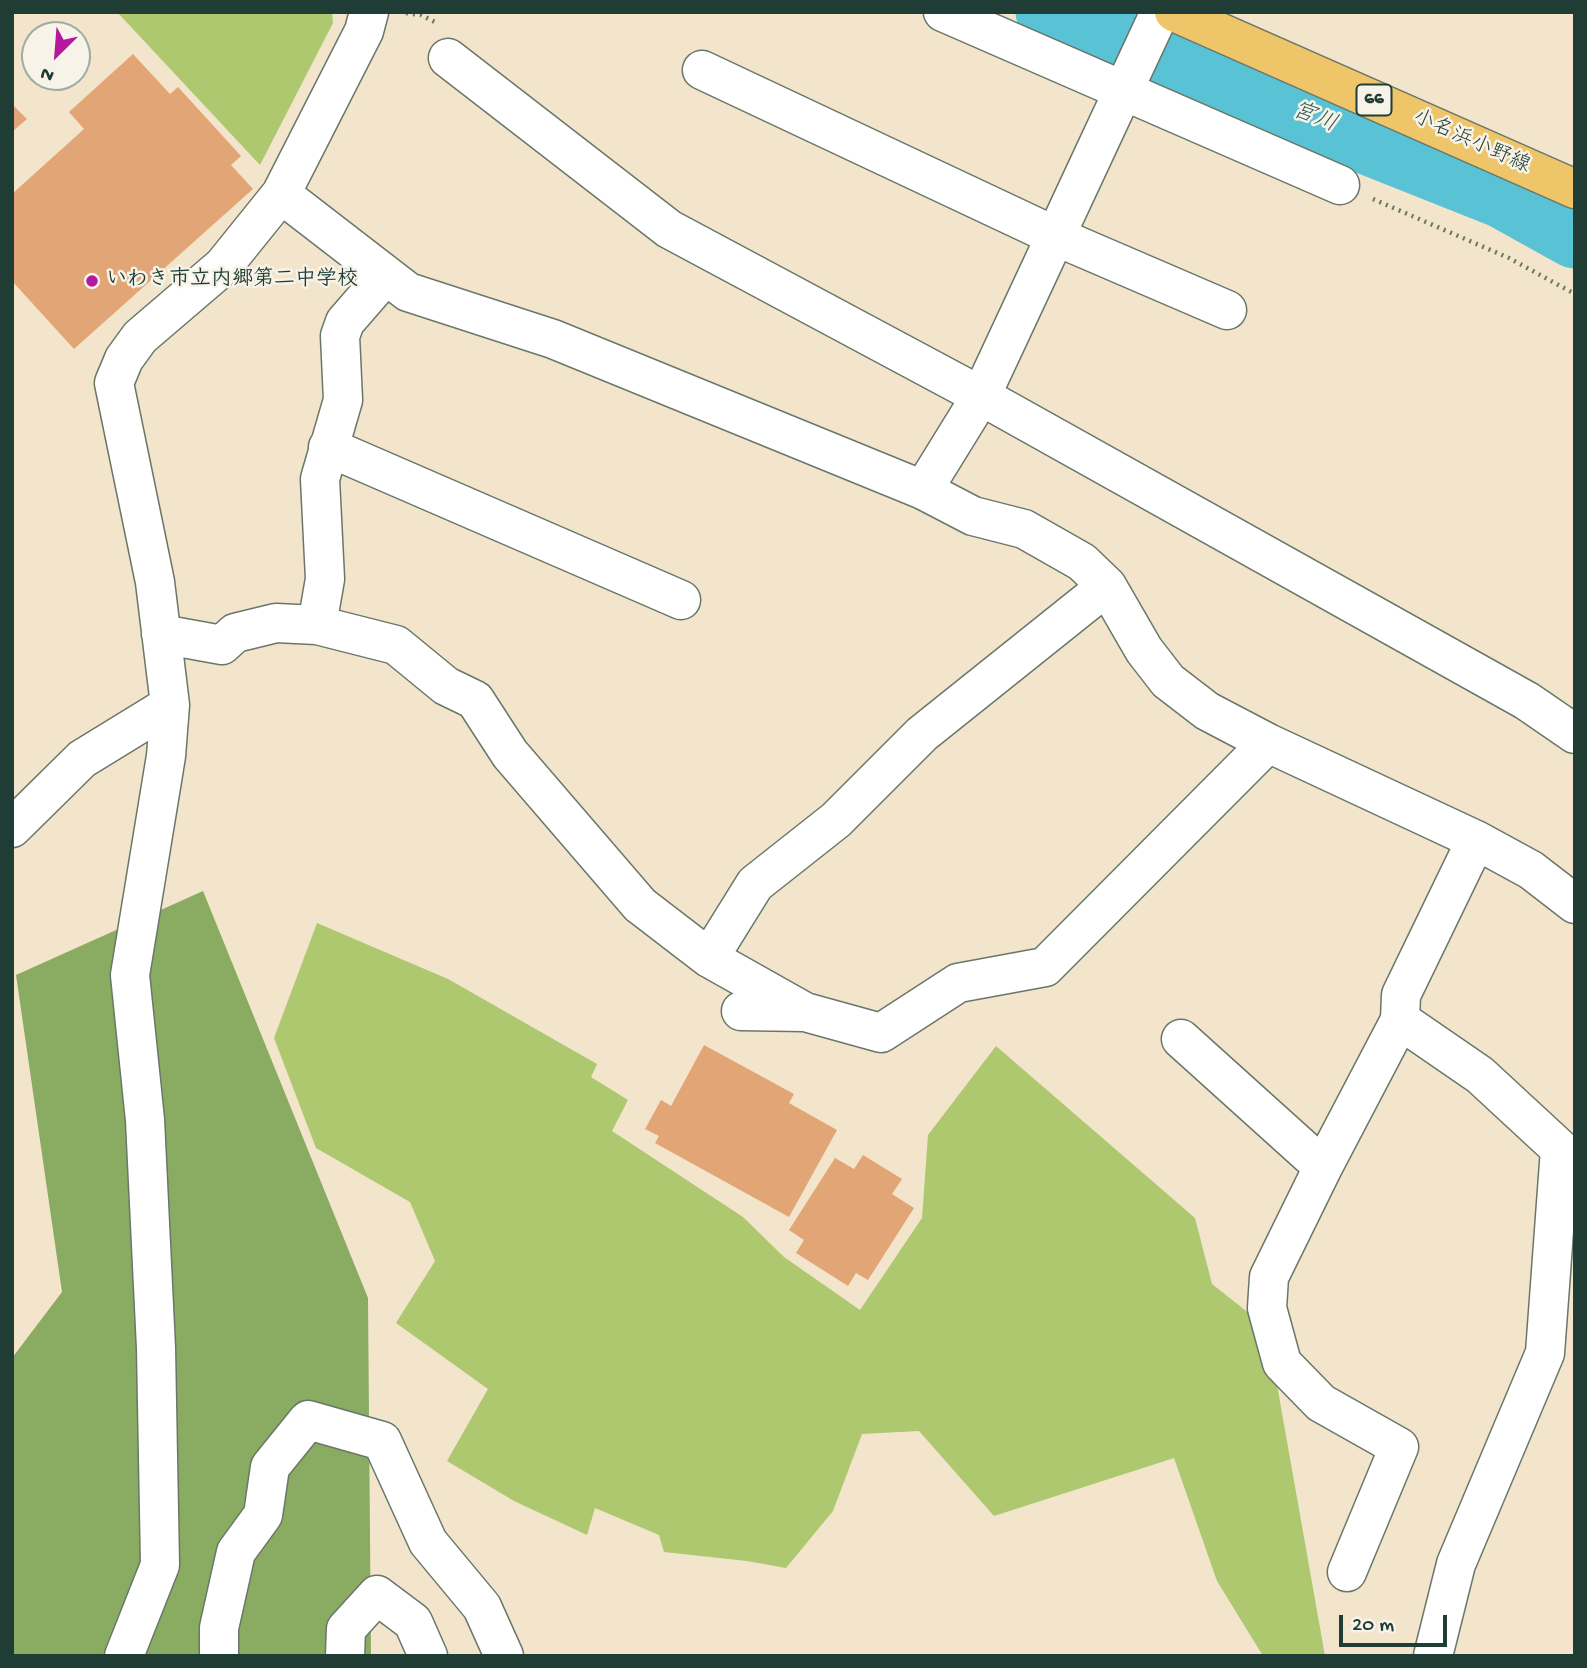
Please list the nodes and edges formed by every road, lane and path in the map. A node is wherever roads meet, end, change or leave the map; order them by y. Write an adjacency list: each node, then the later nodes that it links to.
1 (369, 12): 11 (street)
2 (400, 12): 4 (path)
3 (943, 12): 8 (street)
4 (421, 15)
5 (1161, 21): 8 (street); 10 (main road, 小名浜小野線 / 66)
6 (447, 58): 16 (street)
7 (702, 70): 12 (street)
8 (1126, 86): 9 (street); 12 (street)
9 (1340, 185): 14 (path)
10 (1575, 188)
11 (300, 208): 13 (street); 22 (street)
12 (1055, 236): 15 (street); 16 (street)
13 (385, 276): 17 (street); 18 (street)
14 (1575, 294)
15 (1227, 310)
16 (981, 396): 18 (street); 24 (street)
17 (328, 447): 20 (street); 21 (street)
18 (923, 491): 19 (street)
19 (1107, 586): 25 (street); 29 (street)
20 (681, 600)
21 (317, 625): 22 (street); 29 (street)
22 (171, 635): 23 (street)
23 (170, 705): 26 (street); 37 (street)
24 (1575, 734)
25 (1268, 743): 27 (street); 31 (street)
26 (12, 828)
27 (1476, 840): 28 (street); 32 (street)
28 (1575, 904)
29 (709, 958): 31 (street)
30 (741, 1012): 31 (street)
31 (805, 1012)
32 (1400, 1020): 34 (street); 35 (street)
33 (1181, 1039): 35 (street)
34 (1568, 1157): 42 (street)
35 (1323, 1167): 36 (street)
36 (1347, 1572)
37 (124, 1656)
38 (219, 1656): 41 (street)
39 (345, 1656): 40 (street)
40 (428, 1656)
41 (504, 1656)
42 (1433, 1656)

